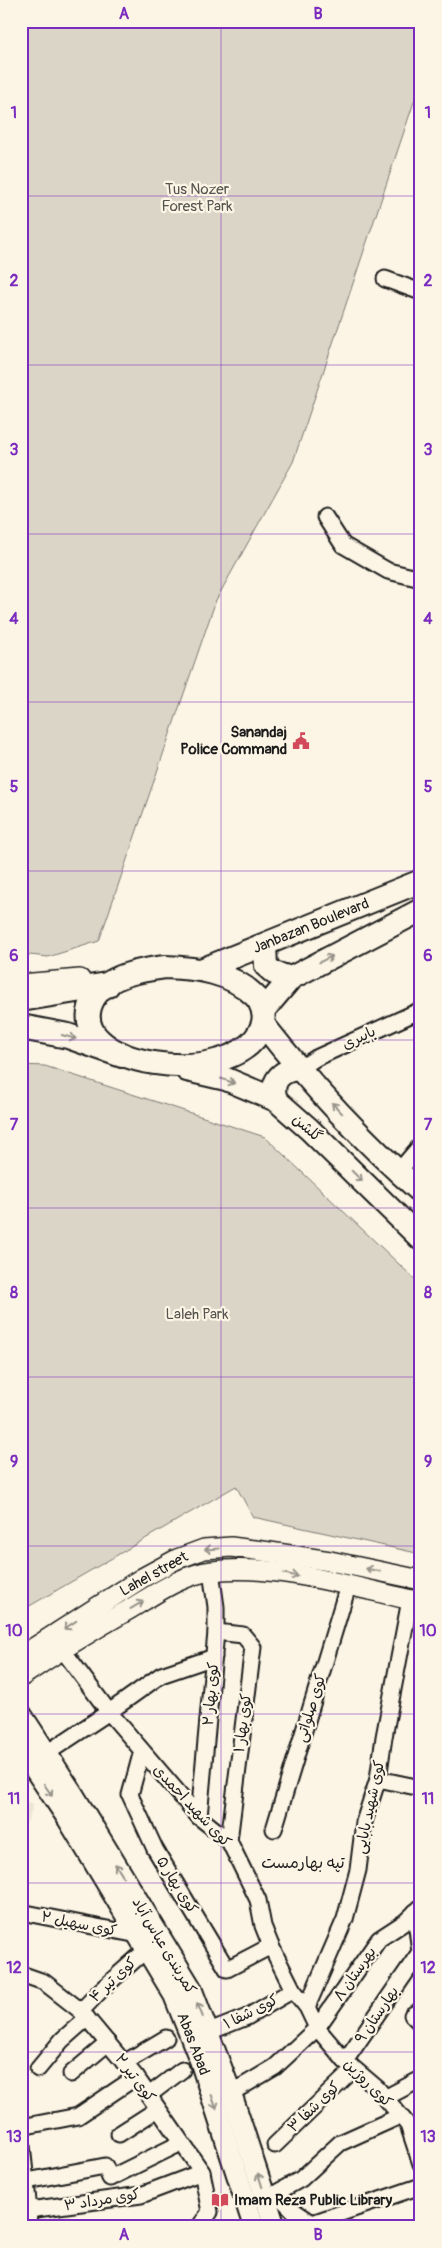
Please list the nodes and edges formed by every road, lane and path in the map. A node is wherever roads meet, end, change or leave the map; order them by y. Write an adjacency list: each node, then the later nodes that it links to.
1 (385, 279): 2 (street)
2 (421, 292)
3 (325, 517): 4 (street)
4 (421, 579)
5 (421, 881): 7 (main road, Janbazan Boulevard)
6 (421, 910): 9 (main road, Janbazan Boulevard, one-way to 6)
7 (265, 946): 8 (main road, Janbazan Boulevard); 9 (main road)
8 (201, 970): 10 (main road); 13 (main road)
9 (291, 978): 13 (main road, Janbazan Boulevard)
10 (115, 981): 11 (highway); 15 (main road)
11 (25, 994): 14 (highway)
12 (421, 1010): 17 (street, باپیری)
13 (263, 1018): 16 (main road); 17 (main road)
14 (29, 1029): 15 (highway, one-way to 15)
15 (122, 1054): 16 (main road)
16 (164, 1065): 18 (main road, گلشن, one-way to 18)
17 (299, 1069): 18 (main road); 20 (main road, one-way to 17)
18 (276, 1100): 22 (main road, گلشن, one-way to 22)
19 (421, 1145): 20 (street)
20 (398, 1172): 21 (main road)
21 (421, 1192)
22 (421, 1239)
23 (330, 1561): 25 (street, Lahel street, one-way to 23); 26 (street); 31 (street, Lahel street, one-way to 31)
24 (211, 1571): 26 (street, Lahel street, one-way to 26); 29 (street, کوی بهار ۲); 30 (street, Lahel street, one-way to 24)
25 (421, 1580)
26 (326, 1581): 27 (street, Lahel street)
27 (348, 1586): 28 (street, Lahel street); 41 (street, کوی صلواتی)
28 (416, 1601): 38 (street, کوی شهید بابایی)
29 (216, 1632): 32 (street, کوی بهار ۲); 42 (street, کوی بهار ۱)
30 (62, 1649): 33 (street, Lahel street); 34 (street, کوی شهید احمدی)
31 (23, 1654)
32 (214, 1657): 34 (street); 40 (street, کوی بهار ۲)
33 (21, 1677)
34 (109, 1712): 36 (street, کوی شهید احمدی); 37 (street)
35 (21, 1714): 37 (main road, کمربندی عباس آباد)
36 (142, 1751): 40 (street, کوی شهید احمدی); 46 (street, کوی بهار ۵)
37 (33, 1755): 45 (main road, Abas Abad, one-way to 45); 54 (main road, کمربندی عباس آباد, one-way to 37)
38 (378, 1779): 39 (street); 49 (street, کوی شهید بابایی)
39 (421, 1788)
40 (199, 1817): 42 (street, کوی شهید احمدی)
41 (274, 1829)
42 (229, 1841): 46 (street, کوی شهید احمدی)
43 (418, 1910): 53 (street, بهرستان ۸); 58 (street, بهارستان ۹)
44 (21, 1912): 45 (street, کوی سهیل ۲)
45 (142, 1942): 51 (street, کوی تیر ۴); 83 (main road, Abas Abad, one-way to 83)
46 (270, 1946): 48 (street, کوی شهید احمدی)
47 (21, 1974): 51 (street, کوی تیر ۲)
48 (293, 1990): 49 (street, کوی شهید احمدی); 54 (street, کوی شفا ۱)
49 (307, 2007): 53 (street, کوی روژین)
50 (421, 2010): 52 (street)
51 (84, 2014): 56 (street, کوی تیر ۲); 59 (street, کوی تیر ۴)
52 (421, 2024)
53 (317, 2028): 58 (street, کوی روژین); 64 (street, بهرستان ۸)
54 (209, 2032): 64 (main road, کمربندی عباس آباد)
55 (166, 2038): 57 (street)
56 (108, 2043): 57 (street, کوی تیر ۲); 61 (street)
57 (124, 2063): 62 (street, کوی تیر ۲)
58 (350, 2065): 66 (street, کوی روژین); 73 (street, کوی شفا ۳)
59 (38, 2069)
60 (182, 2070): 65 (street)
61 (72, 2074)
62 (136, 2077): 65 (street, کوی تیر ۲); 69 (street)
63 (421, 2079): 66 (street)
64 (231, 2093): 84 (main road, کمربندی عباس آباد, one-way to 64)
65 (149, 2095): 67 (street, کوی تیر ۲)
66 (386, 2098): 68 (street, کوی روژین)
67 (158, 2109): 70 (street); 72 (street, کوی تیر ۲)
68 (400, 2116): 75 (street, کوی روژین); 80 (street)
69 (21, 2127)
70 (119, 2134)
71 (21, 2136): 74 (street)
72 (181, 2143): 76 (street, کوی تیر ۲); 77 (street)
73 (275, 2145)
74 (22, 2154): 77 (street)
75 (421, 2164)
76 (202, 2172): 79 (street, کوی مرداد ۳); 82 (street, کوی تیر ۲)
77 (26, 2181): 79 (street)
78 (421, 2186): 80 (street)
79 (25, 2209): 81 (street)
80 (315, 2225)
81 (28, 2227)
82 (199, 2227)
83 (254, 2227)
84 (275, 2227)

